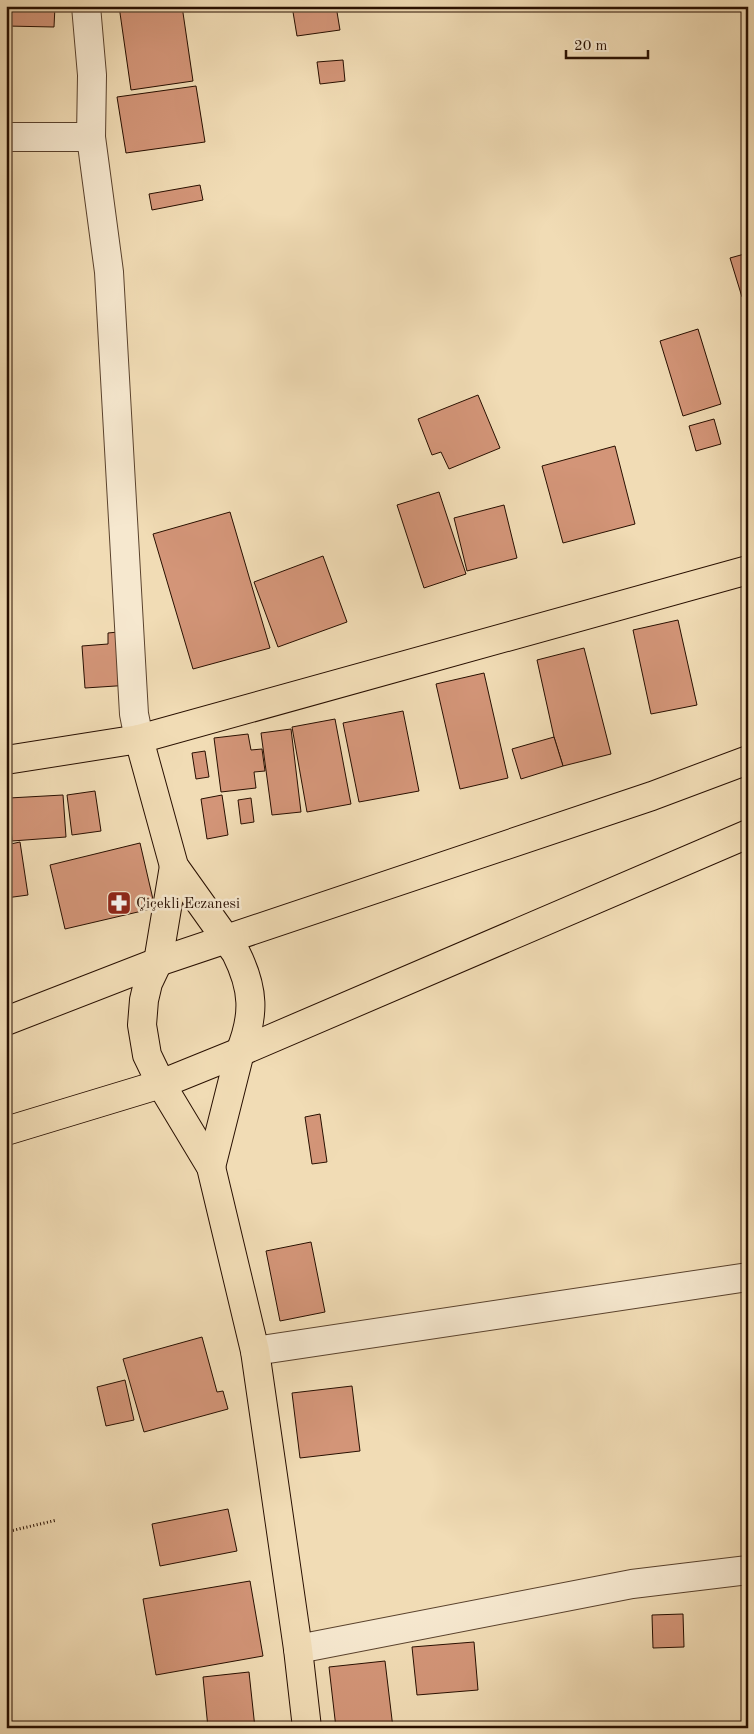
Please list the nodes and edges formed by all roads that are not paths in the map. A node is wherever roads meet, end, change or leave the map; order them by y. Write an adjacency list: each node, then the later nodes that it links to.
1 (86, 6): 3 (street)
2 (6, 137): 3 (street)
3 (91, 137): 5 (street)
4 (748, 570): 5 (main road)
5 (139, 739): 6 (main road); 9 (main road)
6 (6, 760)
7 (748, 760): 10 (main road)
8 (748, 834): 13 (main road)
9 (174, 866): 10 (main road); 11 (main road)
10 (226, 940): 11 (main road); 13 (main road)
11 (158, 962): 12 (main road); 14 (main road)
12 (6, 1022)
13 (240, 1052): 14 (main road); 16 (main road)
14 (161, 1084): 15 (main road); 16 (main road)
15 (6, 1131)
16 (211, 1167): 18 (main road)
17 (748, 1277): 18 (street)
18 (256, 1351): 20 (main road)
19 (748, 1570): 20 (street)
20 (298, 1649): 21 (main road)
21 (306, 1728)

